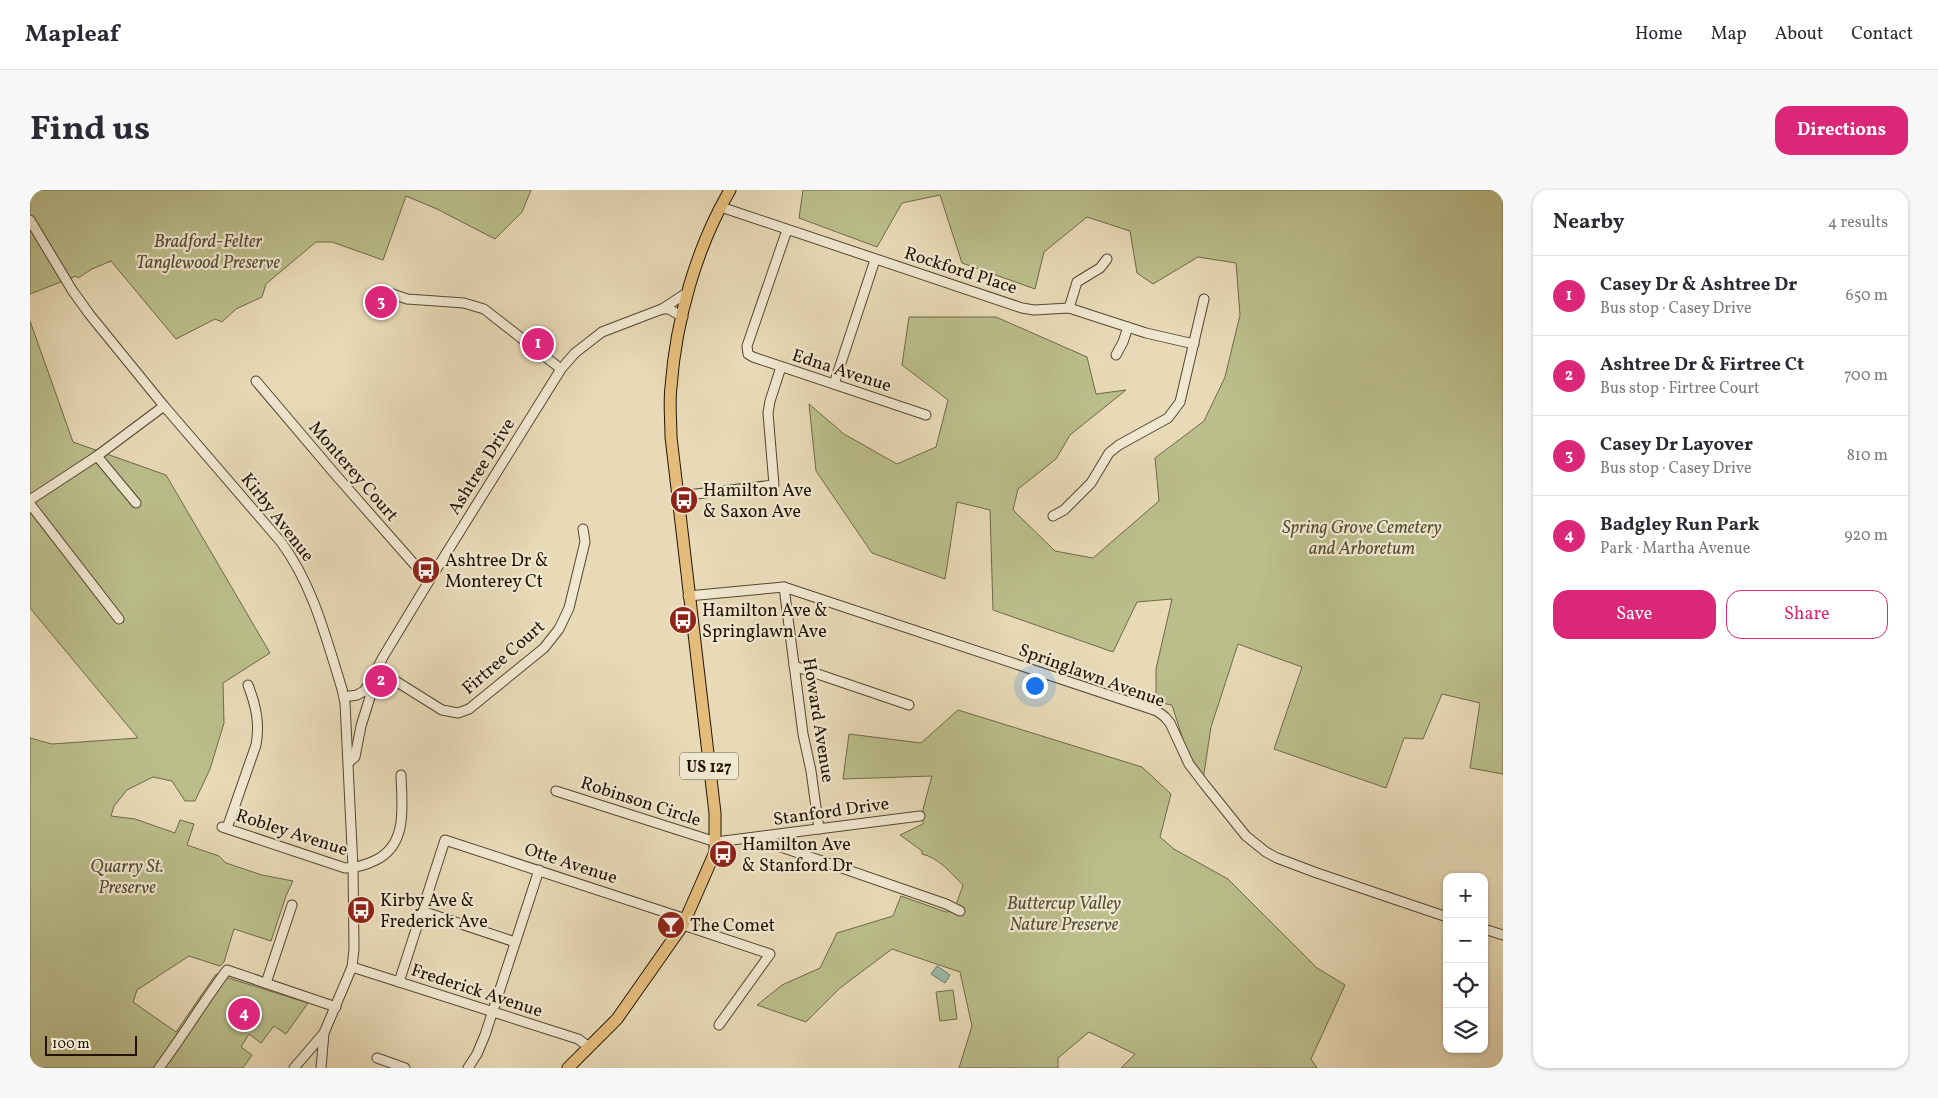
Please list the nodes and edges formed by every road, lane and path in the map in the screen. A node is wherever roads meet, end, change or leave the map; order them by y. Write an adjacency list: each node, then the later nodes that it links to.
1 (730, 190): 2 (main road, US 127)
2 (721, 207): 4 (street, Rockford Place); 8 (main road, US 127)
3 (30, 220): 20 (street, Kirby Avenue)
4 (787, 230): 6 (street, Rockford Place); 16 (street, Edna Avenue)
5 (1107, 259): 10 (street)
6 (875, 260): 10 (street, Rockford Place); 19 (street)
7 (381, 290): 17 (street)
8 (688, 292): 11 (street, Ashtree Drive); 12 (main road, US 127)
9 (1204, 299): 14 (street)
10 (1068, 308): 13 (street, Rockford Place)
11 (662, 309): 12 (street); 17 (street, Ashtree Drive)
12 (683, 317): 23 (main road, US 127)
13 (1128, 327): 14 (street, Rockford Place); 15 (street)
14 (1194, 344): 27 (street)
15 (1116, 355)
16 (780, 367): 19 (street, Edna Avenue); 23 (street)
17 (561, 368): 29 (street, Ashtree Drive)
18 (256, 381): 29 (street, Monterey Court)
19 (834, 384): 21 (street, Edna Avenue)
20 (164, 406): 22 (street); 37 (street, Kirby Avenue)
21 (926, 415)
22 (97, 456): 24 (street); 25 (street)
23 (679, 496): 31 (main road, US 127)
24 (30, 500)
25 (136, 502)
26 (30, 504): 32 (street)
27 (1052, 516)
28 (584, 529): 34 (street, Firtree Court)
29 (429, 581): 34 (street, Ashtree Drive)
30 (784, 587): 31 (street, Springlawn Avenue); 33 (street, Howard Avenue); 51 (street, Springlawn Avenue)
31 (688, 596): 45 (main road, US 127)
32 (119, 619)
33 (794, 666): 38 (street); 43 (street, Howard Avenue)
34 (376, 671): 35 (street, Ashtree Drive)
35 (370, 684): 37 (street); 39 (street, Ashtree Drive)
36 (248, 685): 46 (street, Robley Avenue)
37 (344, 697): 39 (street, Kirby Avenue)
38 (909, 705)
39 (349, 762): 46 (street, Kirby Avenue)
40 (401, 775): 46 (street)
41 (556, 791): 45 (street, Robinson Circle)
42 (920, 816): 43 (street, Stanford Drive)
43 (819, 828): 44 (street, Stanford Drive)
44 (755, 838): 45 (street, Stanford Drive); 50 (street)
45 (716, 842): 52 (main road, US 127)
46 (353, 868): 56 (street, Kirby Avenue)
47 (539, 870): 49 (street, Otte Avenue); 52 (street, Otte Avenue); 55 (street)
48 (292, 905): 58 (street)
49 (422, 911): 55 (street); 57 (street)
50 (960, 911)
51 (1443, 916)
52 (685, 922): 61 (street, Otte Avenue); 63 (main road, US 127)
53 (1488, 930): 54 (street)
54 (1503, 936)
55 (514, 942): 60 (street)
56 (352, 967): 57 (street, Frederick Avenue); 59 (street, Kirby Avenue)
57 (399, 982): 60 (street, Frederick Avenue)
58 (266, 983): 59 (street); 65 (street)
59 (336, 1006): 62 (street, Kirby Avenue)
60 (491, 1012): 63 (street, Frederick Avenue); 69 (street)
61 (719, 1025)
62 (324, 1033): 66 (street); 67 (street, Kirby Avenue)
63 (589, 1047): 70 (main road, US 127)
64 (377, 1058): 68 (street)
65 (159, 1068)
66 (294, 1068)
67 (321, 1068)
68 (406, 1068)
69 (468, 1068)
70 (568, 1068)

